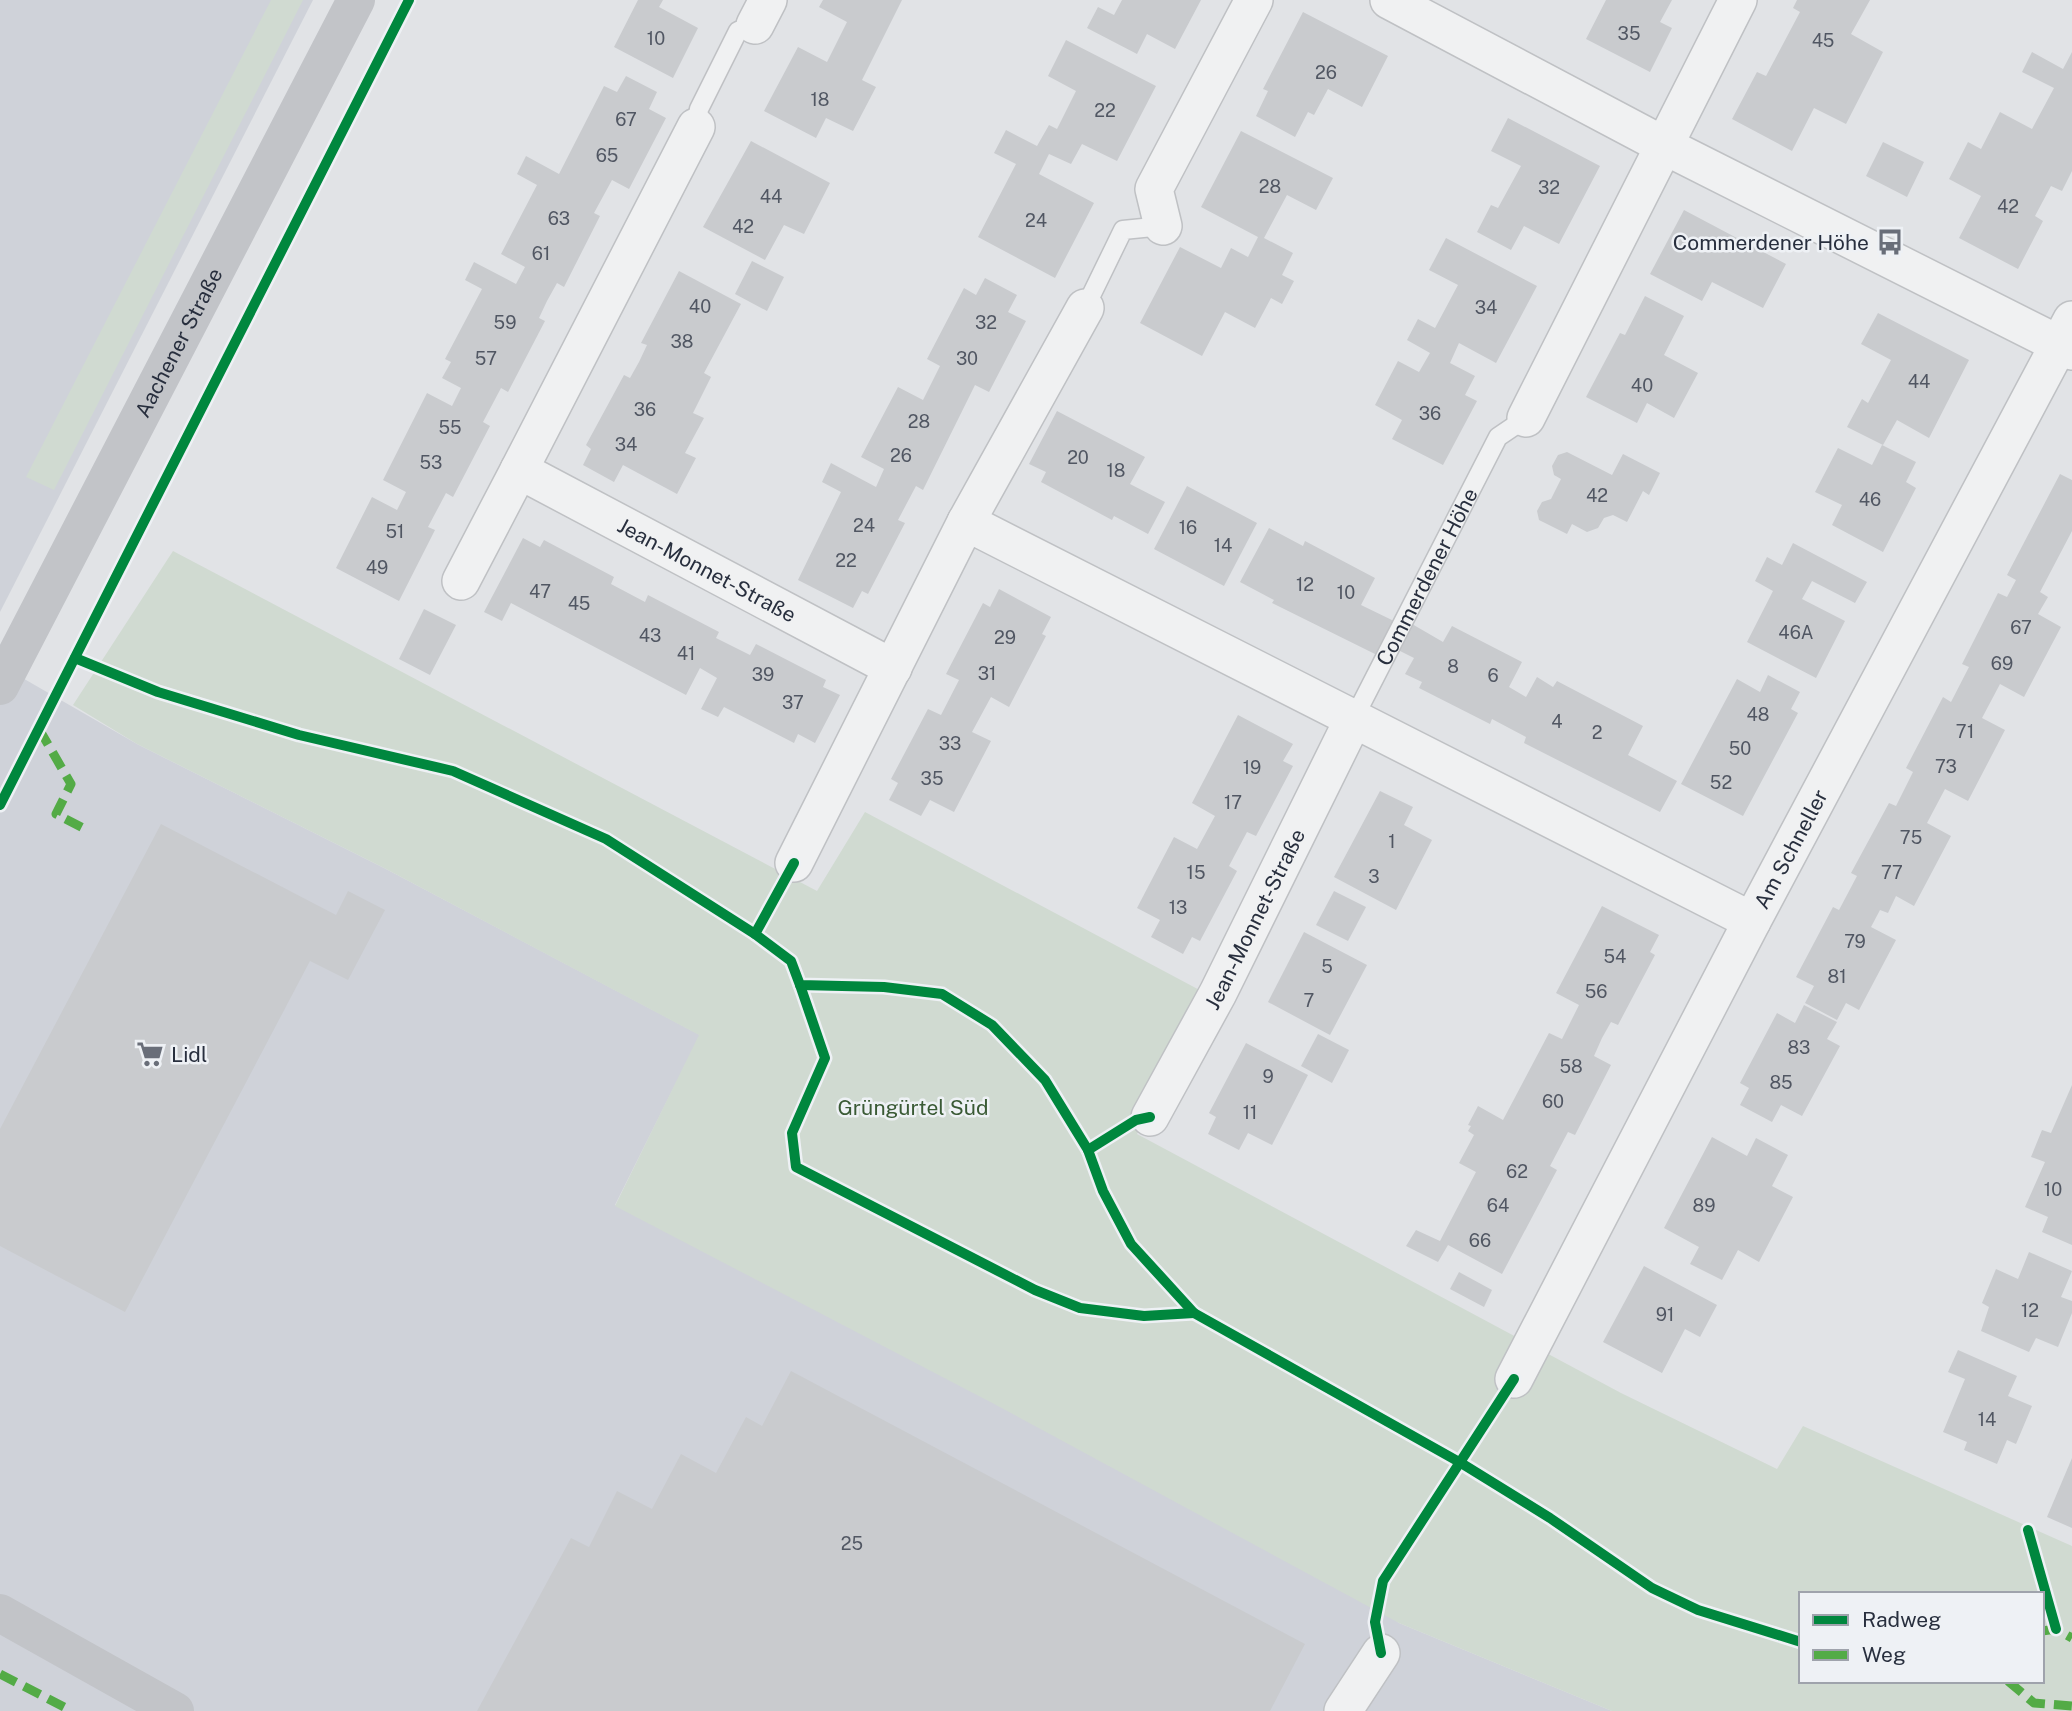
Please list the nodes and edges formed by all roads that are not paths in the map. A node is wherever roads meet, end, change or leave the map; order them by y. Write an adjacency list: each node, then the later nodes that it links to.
1 (356, 0): 16 (main road, Aachener Straße)
2 (1254, 0): 8 (street)
3 (1389, 0): 7 (street)
4 (1738, 0): 7 (street, Commerdener Höhe)
5 (761, 13): 6 (lane)
6 (696, 127): 12 (street)
7 (1663, 145): 10 (street); 11 (street, Commerdener Höhe)
8 (1163, 226): 9 (lane)
9 (1084, 308): 13 (street)
10 (2068, 338): 19 (street, Am Schneller)
11 (1526, 418): 17 (lane, Commerdener Höhe)
12 (519, 470): 14 (street); 15 (street, Jean-Monnet-Straße)
13 (966, 522): 15 (street); 17 (street)
14 (461, 581)
15 (893, 668): 18 (street)
16 (0, 686)
17 (1354, 718): 19 (street); 20 (street, Jean-Monnet-Straße)
18 (794, 863)
19 (1752, 921): 21 (street, Am Schneller)
20 (1150, 1117)
21 (1514, 1379)
22 (0, 1613): 24 (main road)
23 (1381, 1653): 25 (street)
24 (175, 1711)
25 (1343, 1711)

